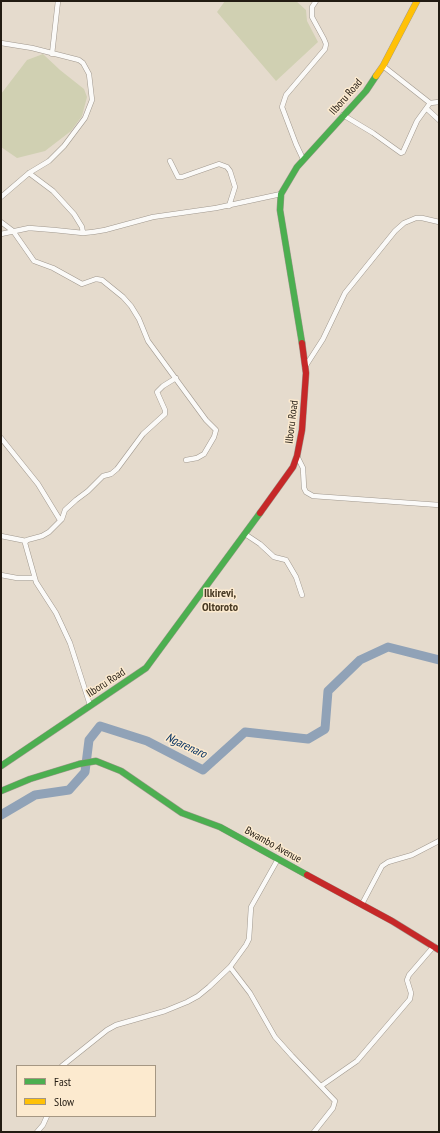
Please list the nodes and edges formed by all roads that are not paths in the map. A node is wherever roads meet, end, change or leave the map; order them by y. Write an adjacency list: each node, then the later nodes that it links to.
1 (58, 1): 5 (street)
2 (316, 1): 12 (street)
3 (418, 1): 6 (street, Ilboru Road)
4 (1, 43): 5 (street)
5 (52, 54): 14 (street)
6 (383, 66): 8 (street); 10 (street, Ilboru Road)
7 (439, 102): 8 (street)
8 (430, 103): 9 (street)
9 (427, 109): 10 (street); 11 (street)
10 (343, 115): 12 (street, Ilboru Road)
11 (439, 120)
12 (303, 159): 15 (street, Ilboru Road)
13 (170, 161): 17 (street)
14 (29, 173): 16 (street); 22 (street)
15 (281, 194): 17 (street); 23 (street, Ilboru Road)
16 (1, 197)
17 (229, 206): 22 (street)
18 (1, 222): 20 (street)
19 (438, 223): 23 (street)
20 (13, 231): 21 (street); 22 (street); 24 (street)
21 (1, 234)
22 (83, 234)
23 (305, 367): 26 (street, Ilboru Road)
24 (176, 378): 27 (street); 29 (street)
25 (1, 438): 29 (street)
26 (298, 456): 28 (street); 30 (street, Ilboru Road)
27 (186, 460)
28 (439, 505)
29 (60, 520): 32 (street)
30 (244, 534): 35 (street); 36 (street, Ilboru Road)
31 (1, 536): 32 (street)
32 (26, 541): 34 (street)
33 (1, 575): 34 (street)
34 (34, 578): 36 (street)
35 (302, 595)
36 (90, 705): 37 (street, Ilboru Road)
37 (1, 766)
38 (1, 791): 40 (street, Bwambo Avenue)
39 (439, 841): 41 (street)
40 (278, 859): 41 (street, Bwambo Avenue); 43 (street)
41 (362, 904): 42 (street, Bwambo Avenue)
42 (437, 948): 45 (street)
43 (230, 967): 44 (street); 45 (street)
44 (63, 1065)
45 (321, 1086): 48 (street)
46 (47, 1117): 47 (street)
47 (37, 1132)
48 (314, 1132)

